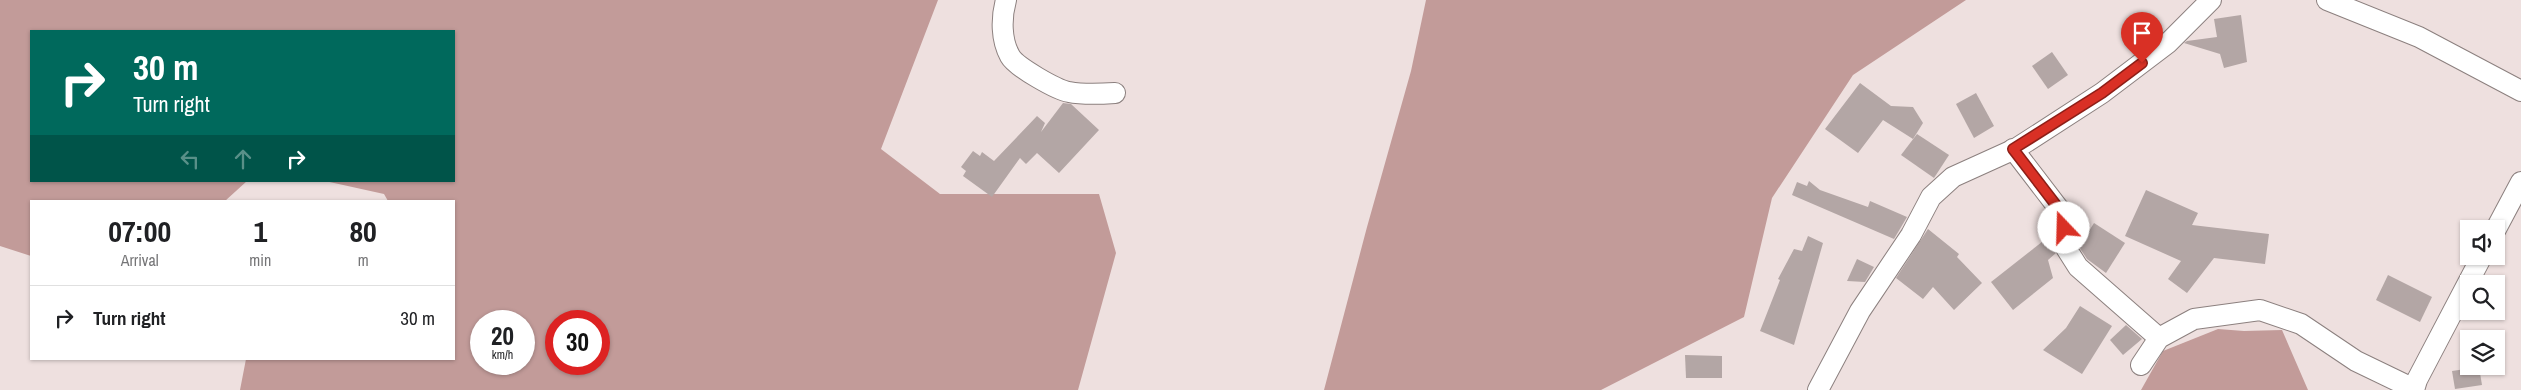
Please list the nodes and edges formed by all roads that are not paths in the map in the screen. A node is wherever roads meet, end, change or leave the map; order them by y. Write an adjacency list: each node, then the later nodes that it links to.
1 (1006, 0): 5 (street)
2 (2211, 0): 6 (street)
3 (2328, 0): 4 (street)
4 (2521, 90)
5 (1115, 93)
6 (2013, 149): 10 (street); 12 (street)
7 (2521, 182): 8 (street)
8 (2501, 220)
9 (2477, 265): 13 (street)
10 (2159, 338): 11 (street); 13 (street)
11 (2141, 365)
12 (1818, 390)
13 (2414, 390)

